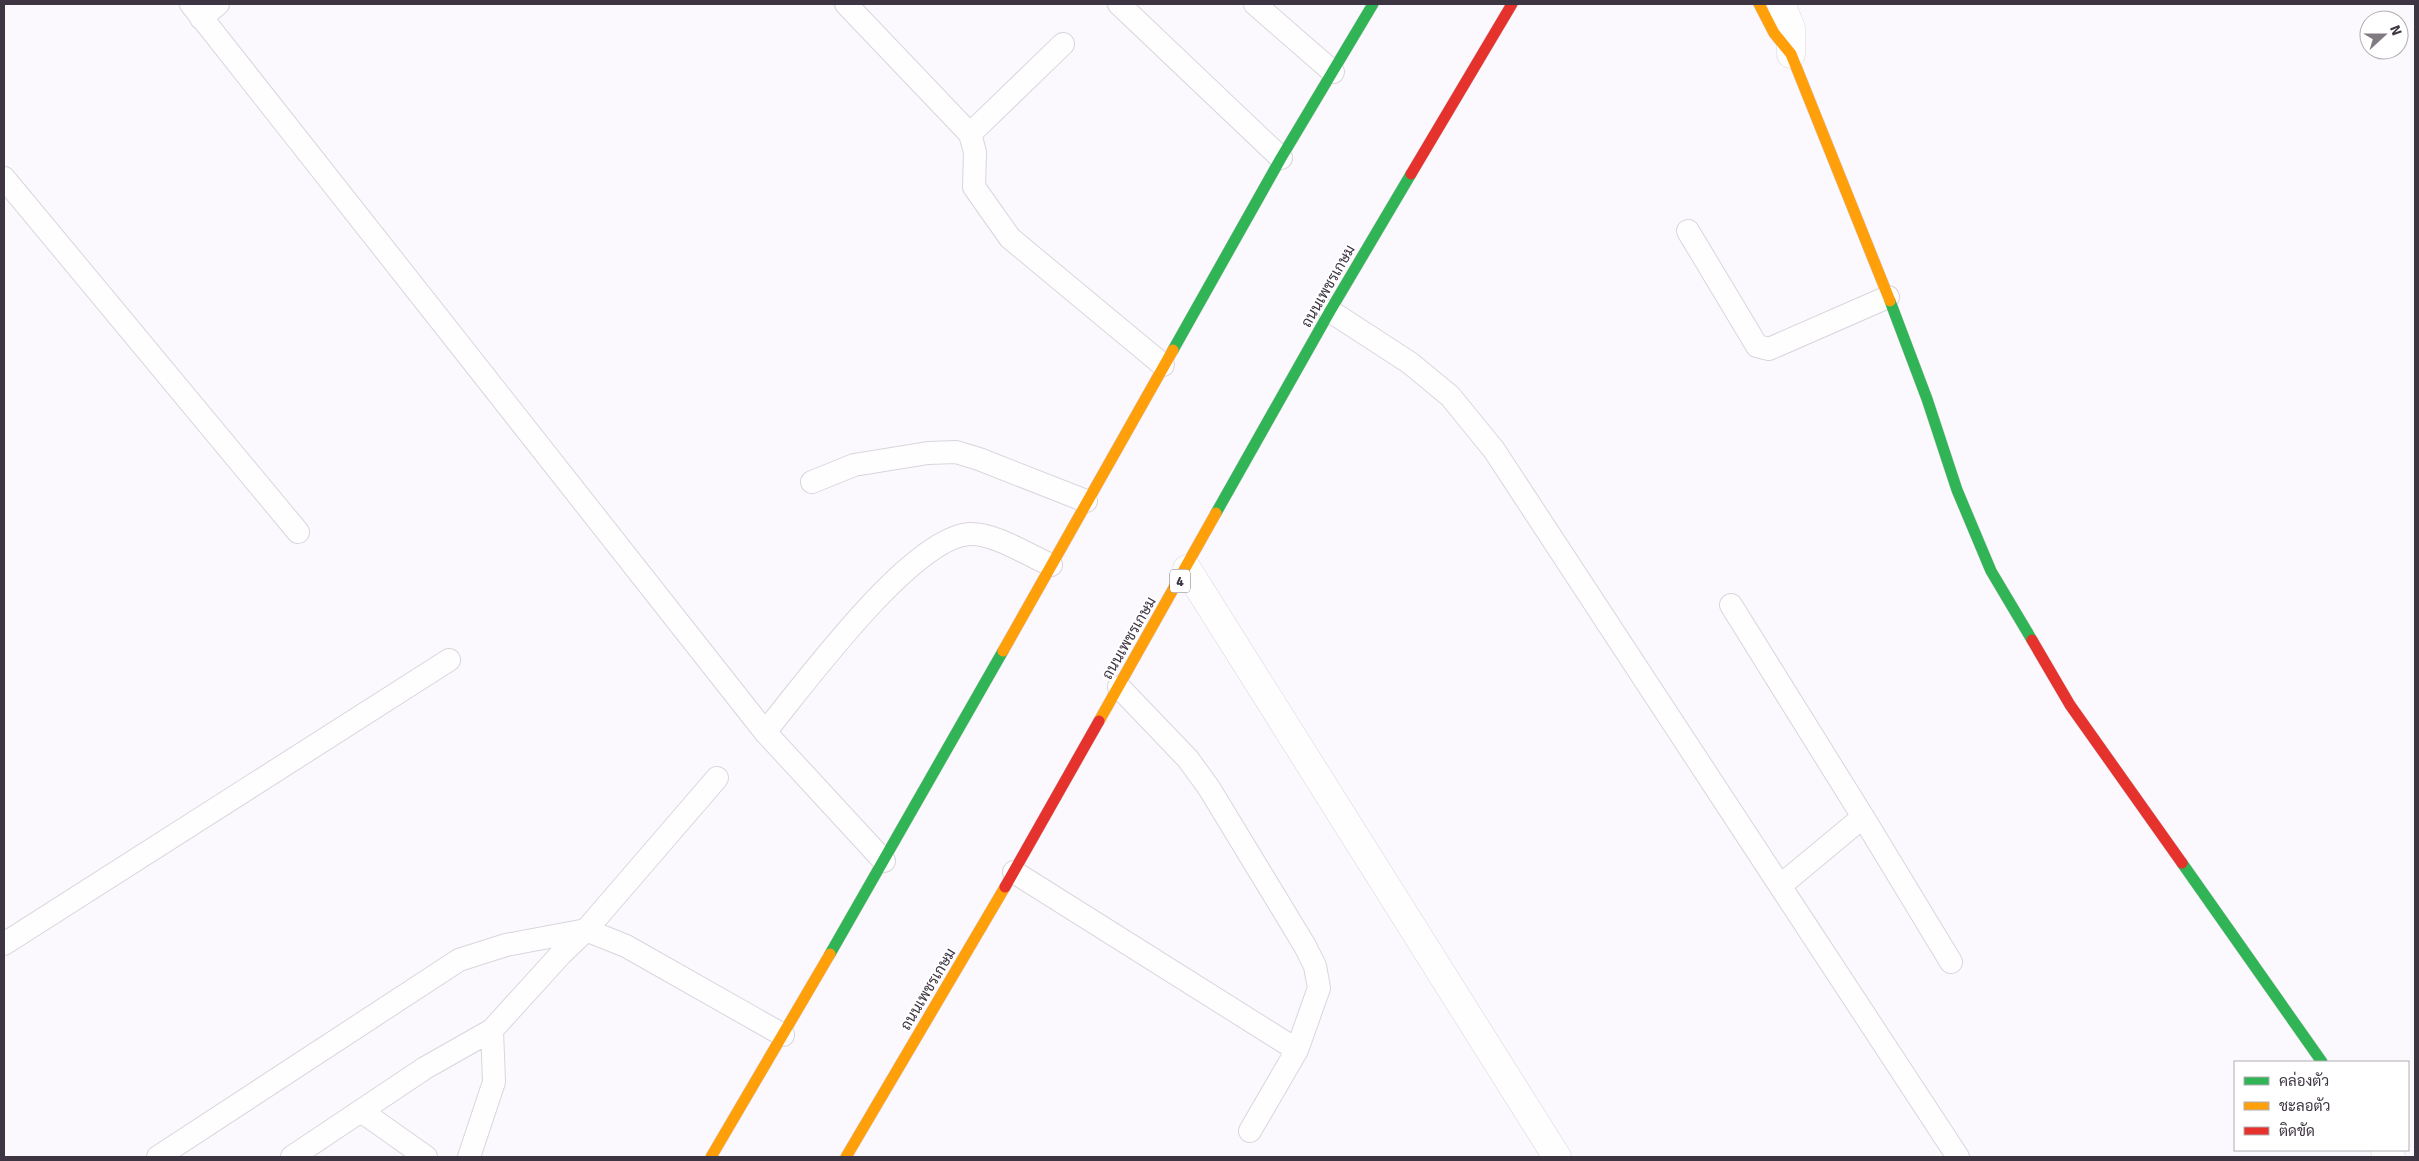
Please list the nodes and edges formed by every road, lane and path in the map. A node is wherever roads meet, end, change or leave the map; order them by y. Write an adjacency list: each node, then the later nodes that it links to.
1 (218, 4): 9 (lane)
2 (846, 4): 13 (lane)
3 (1118, 4): 14 (lane)
4 (1255, 4): 12 (lane)
5 (1373, 4): 12 (main road)
6 (1512, 4): 18 (main road, ถนนเพชรเกษม / 4)
7 (1759, 4): 11 (main road)
8 (1781, 4): 11 (street)
9 (196, 11): 28 (lane)
10 (1063, 44): 13 (lane)
11 (1791, 54): 17 (main road)
12 (1333, 72): 14 (main road)
13 (970, 134): 19 (lane)
14 (1281, 158): 19 (main road)
15 (4, 178): 22 (lane)
16 (1688, 231): 17 (lane)
17 (1888, 297): 40 (main road)
18 (1330, 311): 24 (main road, ถนนเพชรเกษม / 4); 33 (lane)
19 (1163, 365): 21 (main road)
20 (812, 482): 21 (lane)
21 (1086, 501): 23 (main road)
22 (298, 532)
23 (1051, 565): 28 (lane); 31 (main road)
24 (1186, 569): 27 (main road, ถนนเพชรเกษม / 4); 43 (street)
25 (1731, 604): 30 (lane)
26 (449, 660): 35 (lane)
27 (1119, 686): 32 (main road, ถนนเพชรเกษม / 4); 39 (lane)
28 (765, 732): 31 (lane)
29 (717, 778): 34 (lane)
30 (1863, 817): 33 (lane); 36 (lane)
31 (884, 861): 38 (main road)
32 (1014, 872): 39 (lane); 49 (main road, ถนนเพชรเกษม / 4)
33 (1780, 886): 50 (lane)
34 (586, 930): 37 (lane); 38 (lane); 44 (lane)
35 (4, 944)
36 (1951, 962)
37 (492, 1030): 41 (lane); 47 (lane)
38 (784, 1035): 48 (main road)
39 (1297, 1050): 42 (lane)
40 (2321, 1061)
41 (361, 1111): 45 (lane); 46 (lane)
42 (1250, 1131)
43 (1551, 1155)
44 (158, 1157)
45 (292, 1157)
46 (426, 1157)
47 (469, 1157)
48 (711, 1157)
49 (846, 1157)
50 (1958, 1157)

